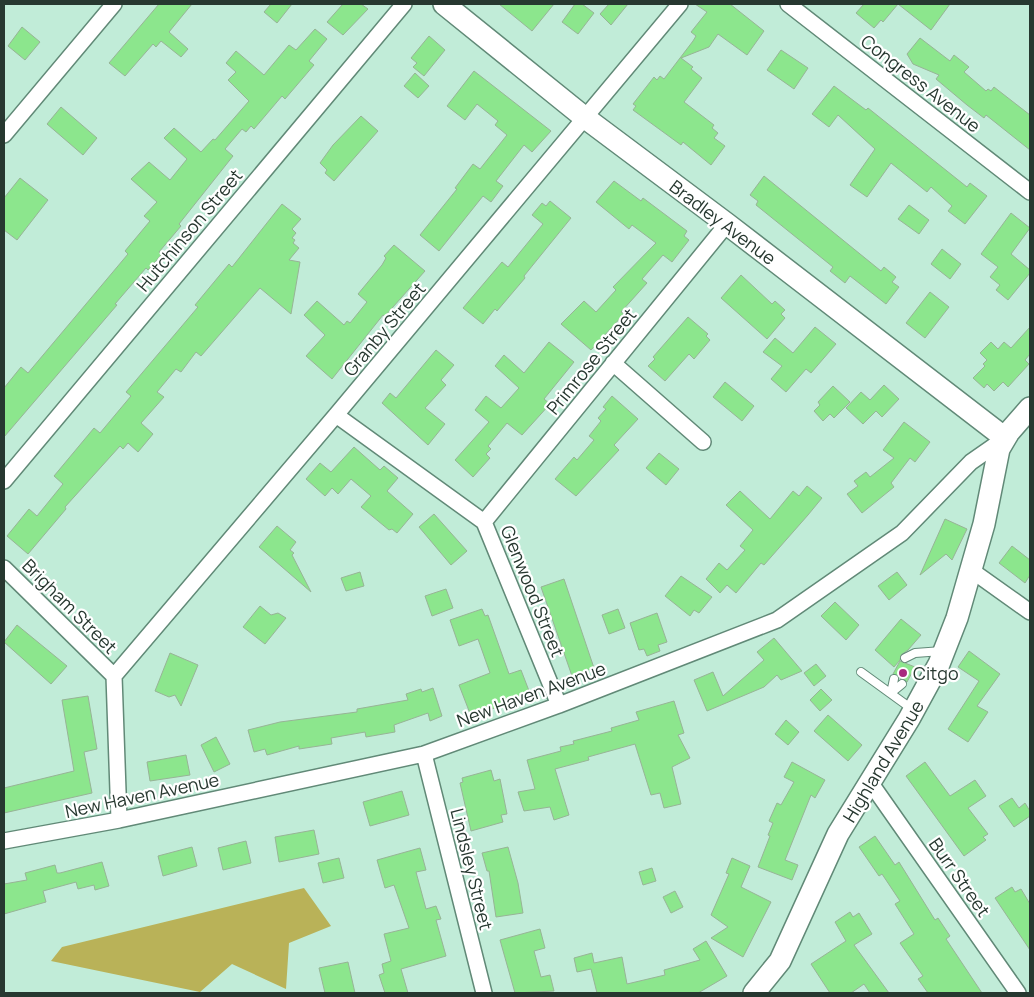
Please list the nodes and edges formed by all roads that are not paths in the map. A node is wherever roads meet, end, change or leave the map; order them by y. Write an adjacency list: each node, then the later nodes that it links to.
1 (114, 4): 7 (street)
2 (404, 4): 15 (street, Hutchinson Street)
3 (444, 4): 6 (street, Bradley Avenue)
4 (680, 4): 6 (street, Granby Street)
5 (788, 4): 8 (street, Congress Avenue)
6 (584, 117): 9 (street, Bradley Avenue); 12 (street, Granby Street)
7 (4, 135)
8 (1030, 192)
9 (727, 224): 10 (street, Primrose Street); 13 (street, Bradley Avenue)
10 (613, 363): 14 (street); 16 (street, Primrose Street)
11 (1030, 408): 13 (street, Highland Avenue)
12 (336, 415): 16 (street, Glenwood Street); 25 (street, Granby Street)
13 (1005, 438): 18 (street, Highland Avenue); 29 (street, New Haven Avenue)
14 (703, 442)
15 (4, 481)
16 (484, 522): 29 (street, Glenwood Street)
17 (4, 568): 25 (street, Brigham Street)
18 (971, 570): 19 (street); 20 (street, Highland Avenue)
19 (1030, 612)
20 (944, 651): 21 (lane); 30 (street, Highland Avenue)
21 (915, 653): 22 (lane); 23 (lane)
22 (905, 658)
23 (912, 663)
24 (861, 672): 28 (lane)
25 (114, 676): 33 (street, Brigham Street)
26 (894, 679): 28 (lane)
27 (902, 684): 28 (lane)
28 (891, 693): 30 (lane)
29 (559, 705): 31 (street, New Haven Avenue)
30 (914, 710): 32 (street, Highland Avenue)
31 (424, 754): 33 (street, New Haven Avenue); 35 (street, Lindsley Street)
32 (870, 782): 36 (street, Highland Avenue); 37 (street, Burr Street)
33 (119, 820): 34 (street, New Haven Avenue)
34 (4, 841)
35 (484, 993)
36 (754, 993)
37 (1018, 993)

